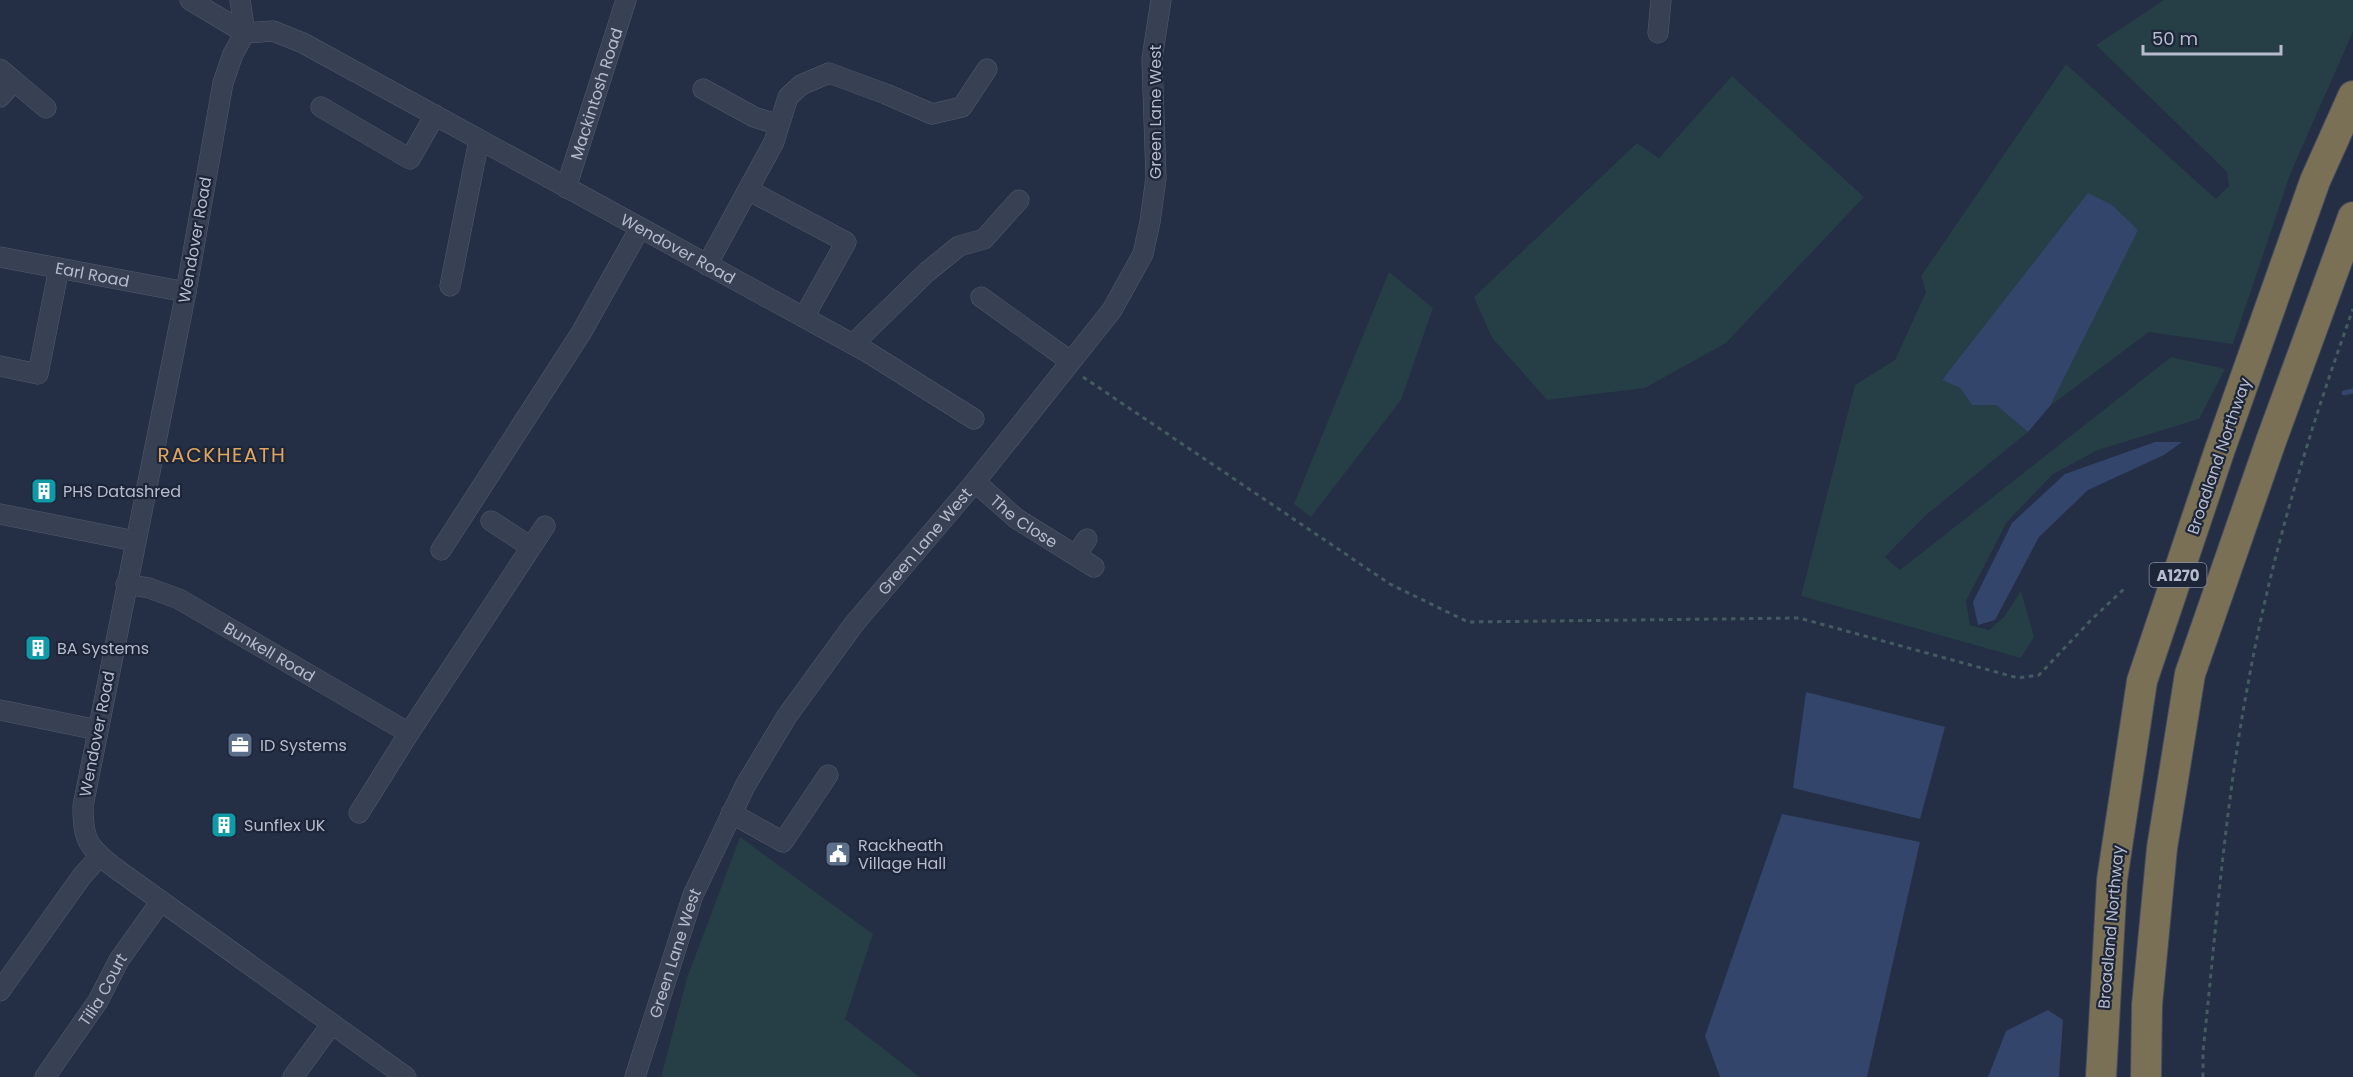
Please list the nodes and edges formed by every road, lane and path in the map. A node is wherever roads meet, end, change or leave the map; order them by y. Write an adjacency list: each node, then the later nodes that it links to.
1 (190, 0): 6 (street)
2 (240, 0): 6 (street)
3 (626, 0): 18 (street, Mackintosh Road)
4 (1161, 0): 32 (street, Green Lane West)
5 (1660, 0): 7 (street)
6 (245, 33): 15 (street, Wendover Road); 27 (street, Wendover Road)
7 (1658, 33)
8 (987, 69): 16 (street)
9 (7, 75): 12 (street); 14 (street)
10 (703, 89): 16 (street)
11 (2353, 96): 59 (highway, Broadland Northway / A1270)
12 (0, 97)
13 (321, 107): 15 (street)
14 (46, 108)
15 (435, 115): 17 (street, Wendover Road)
16 (779, 125): 19 (street)
17 (479, 140): 18 (street, Wendover Road); 26 (street)
18 (566, 188): 22 (street, Wendover Road)
19 (748, 190): 24 (street); 30 (street)
20 (1019, 200): 31 (street)
21 (2353, 217): 60 (highway, A1270)
22 (640, 228): 24 (street, Wendover Road); 41 (street)
23 (0, 257): 25 (street, Earl Road)
24 (707, 265): 30 (street, Wendover Road)
25 (58, 268): 27 (street, Earl Road); 33 (street)
26 (450, 286)
27 (186, 292): 39 (street, Wendover Road)
28 (981, 297): 32 (street)
29 (2353, 309): 61 (path)
30 (804, 317): 31 (street, Wendover Road)
31 (861, 348): 34 (street, Wendover Road)
32 (1068, 363): 35 (street, Green Lane West); 44 (path)
33 (0, 366)
34 (974, 419)
35 (975, 482): 42 (street, The Close); 50 (street, Green Lane West)
36 (0, 514): 39 (street)
37 (491, 521): 40 (street)
38 (546, 526): 40 (street)
39 (135, 541): 43 (street, Wendover Road)
40 (531, 547): 47 (street)
41 (441, 550)
42 (1094, 567)
43 (126, 584): 46 (street, Wendover Road); 47 (street, Bunkell Road)
44 (2126, 587)
45 (0, 710): 46 (street)
46 (98, 730): 51 (street, Wendover Road)
47 (409, 733): 49 (street)
48 (828, 775): 50 (street)
49 (359, 813)
50 (731, 813): 58 (street, Green Lane West)
51 (100, 856): 52 (street, Wendover Road); 53 (street)
52 (160, 901): 54 (street, Wendover Road); 55 (street, Tilia Court)
53 (0, 991)
54 (331, 1024): 56 (street); 57 (street, Wendover Road)
55 (45, 1077)
56 (292, 1077)
57 (406, 1077)
58 (635, 1077)
59 (2101, 1077)
60 (2146, 1077)
61 (2203, 1077)

